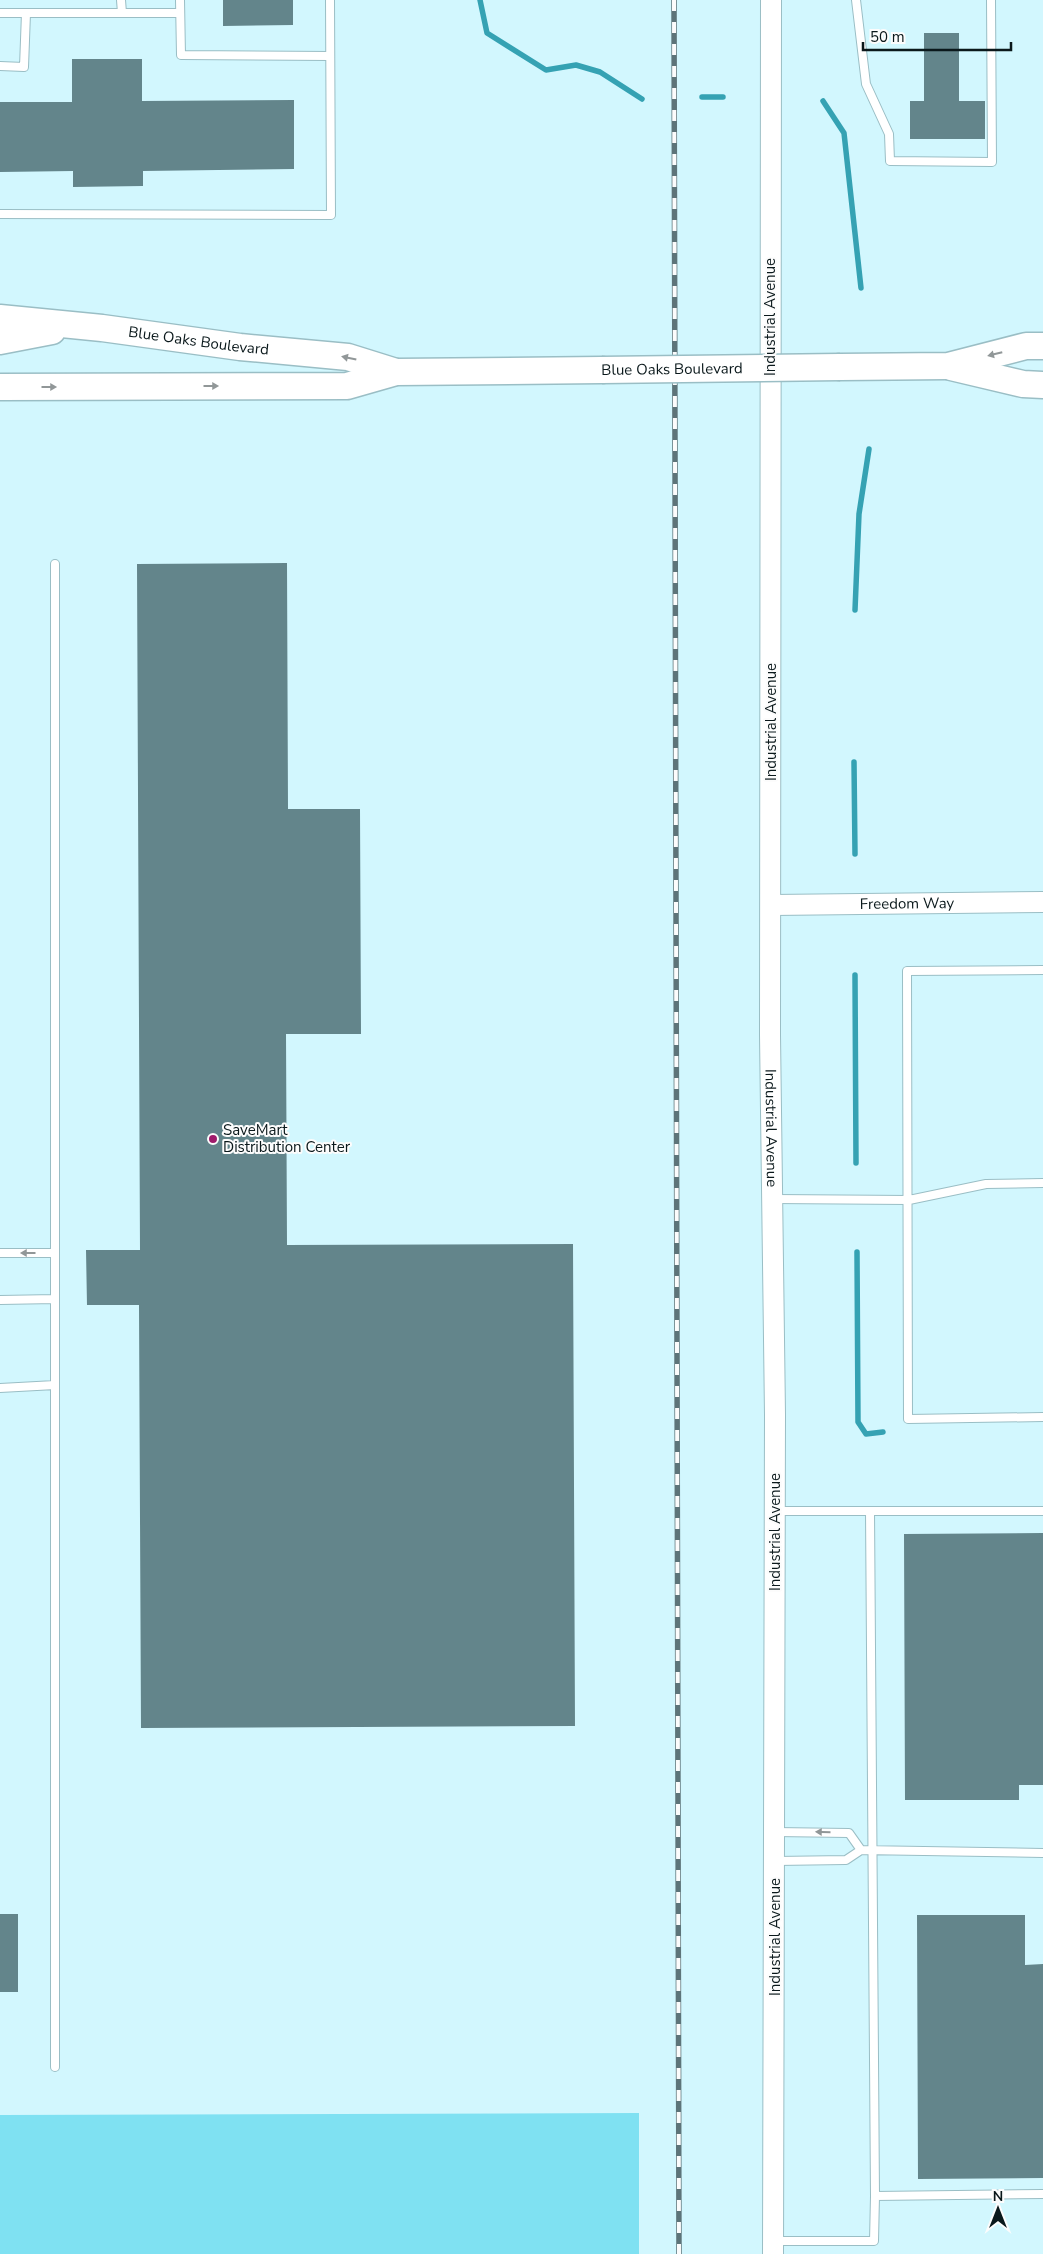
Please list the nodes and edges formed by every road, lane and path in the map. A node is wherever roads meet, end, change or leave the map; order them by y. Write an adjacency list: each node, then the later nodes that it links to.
1 (121, 0): 9 (lane)
2 (180, 0): 10 (lane)
3 (330, 0): 11 (lane)
4 (771, 0): 24 (street, Industrial Avenue)
5 (856, 0): 6 (lane)
6 (991, 0)
7 (0, 13): 8 (lane)
8 (26, 13): 9 (lane); 12 (lane)
9 (122, 13): 10 (lane)
10 (180, 13): 11 (lane)
11 (330, 56): 13 (lane)
12 (0, 66)
13 (0, 214)
14 (0, 318): 15 (main road, Blue Oaks Boulevard)
15 (84, 326): 16 (main road); 19 (main road, Blue Oaks Boulevard, one-way to 15)
16 (0, 341)
17 (1043, 346): 18 (main road, Blue Oaks Boulevard, one-way to 18)
18 (948, 366): 19 (main road, Blue Oaks Boulevard, bridge); 20 (main road, Blue Oaks Boulevard)
19 (396, 372): 21 (main road, Blue Oaks Boulevard, one-way to 19)
20 (1043, 385)
21 (0, 387)
22 (55, 564): 30 (lane)
23 (1043, 902): 24 (street, Freedom Way)
24 (772, 906): 27 (street, Industrial Avenue)
25 (1043, 970): 28 (lane)
26 (1043, 1183): 28 (lane)
27 (773, 1200): 28 (lane); 36 (street, Industrial Avenue)
28 (909, 1200): 35 (lane)
29 (0, 1253): 30 (lane, one-way to 29)
30 (55, 1253): 31 (lane)
31 (55, 1299): 32 (lane); 33 (lane)
32 (0, 1300)
33 (55, 1385): 34 (lane); 44 (lane)
34 (0, 1388)
35 (1043, 1417)
36 (774, 1511): 37 (lane); 39 (street, Industrial Avenue)
37 (870, 1511): 38 (lane); 41 (lane)
38 (1043, 1511)
39 (775, 1832): 40 (lane, one-way to 39); 43 (street, Industrial Avenue)
40 (861, 1850): 41 (lane); 43 (lane)
41 (871, 1852): 42 (lane); 46 (lane)
42 (1043, 1853)
43 (775, 1861): 47 (street, Industrial Avenue)
44 (55, 2067)
45 (1043, 2194): 46 (lane)
46 (876, 2196): 47 (lane)
47 (773, 2247)

